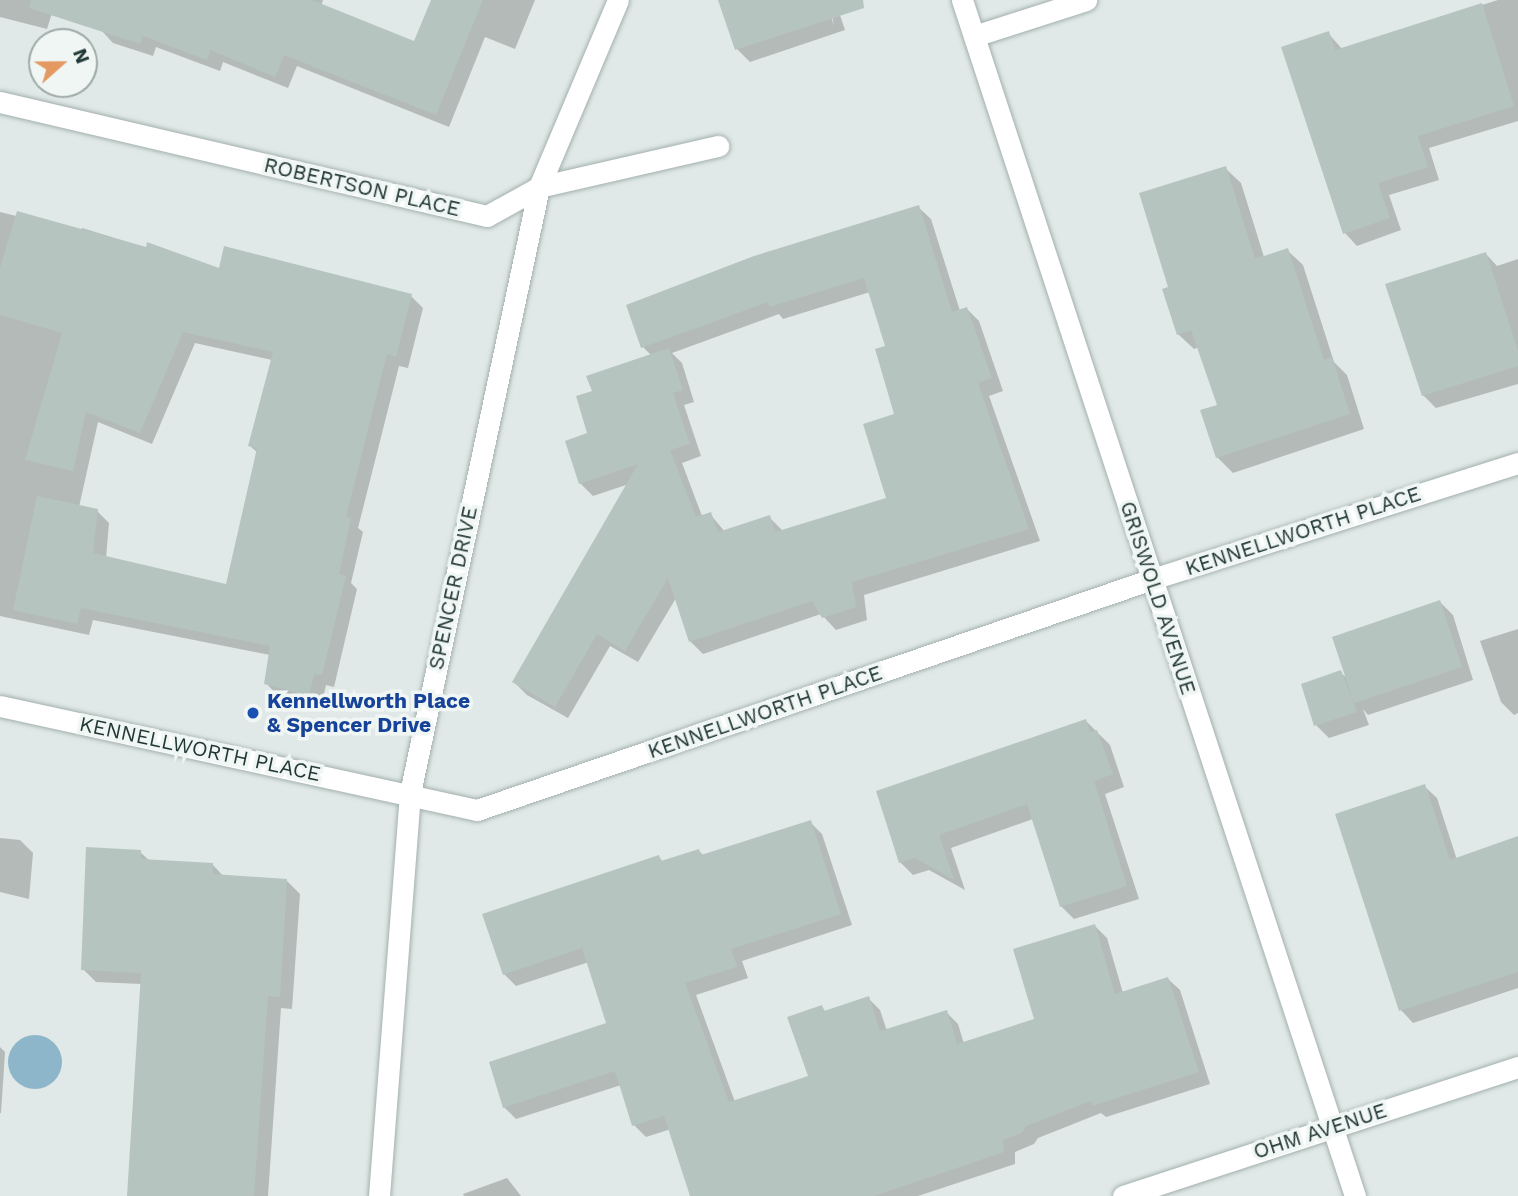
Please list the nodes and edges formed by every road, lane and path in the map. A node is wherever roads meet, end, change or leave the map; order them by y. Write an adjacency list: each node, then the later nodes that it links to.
1 (618, 0): 7 (street, SPENCER DRIVE)
2 (962, 0): 4 (street, GRISWOLD AVENUE)
3 (1086, 0): 4 (street)
4 (974, 36): 9 (street, GRISWOLD AVENUE)
5 (0, 102): 7 (street, ROBERTSON PLACE)
6 (718, 146): 7 (street, ROBERTSON PLACE)
7 (539, 187): 11 (street, SPENCER DRIVE)
8 (1518, 463): 9 (street, KENNELLWORTH PLACE)
9 (1152, 579): 11 (street, KENNELLWORTH PLACE); 13 (street, GRISWOLD AVENUE)
10 (0, 706): 11 (street, KENNELLWORTH PLACE)
11 (410, 793): 14 (street, SPENCER DRIVE)
12 (1518, 1068): 13 (street, OHM AVENUE)
13 (1332, 1127): 15 (street, OHM AVENUE); 16 (street, GRISWOLD AVENUE)
14 (379, 1196)
15 (1123, 1196)
16 (1355, 1196)

